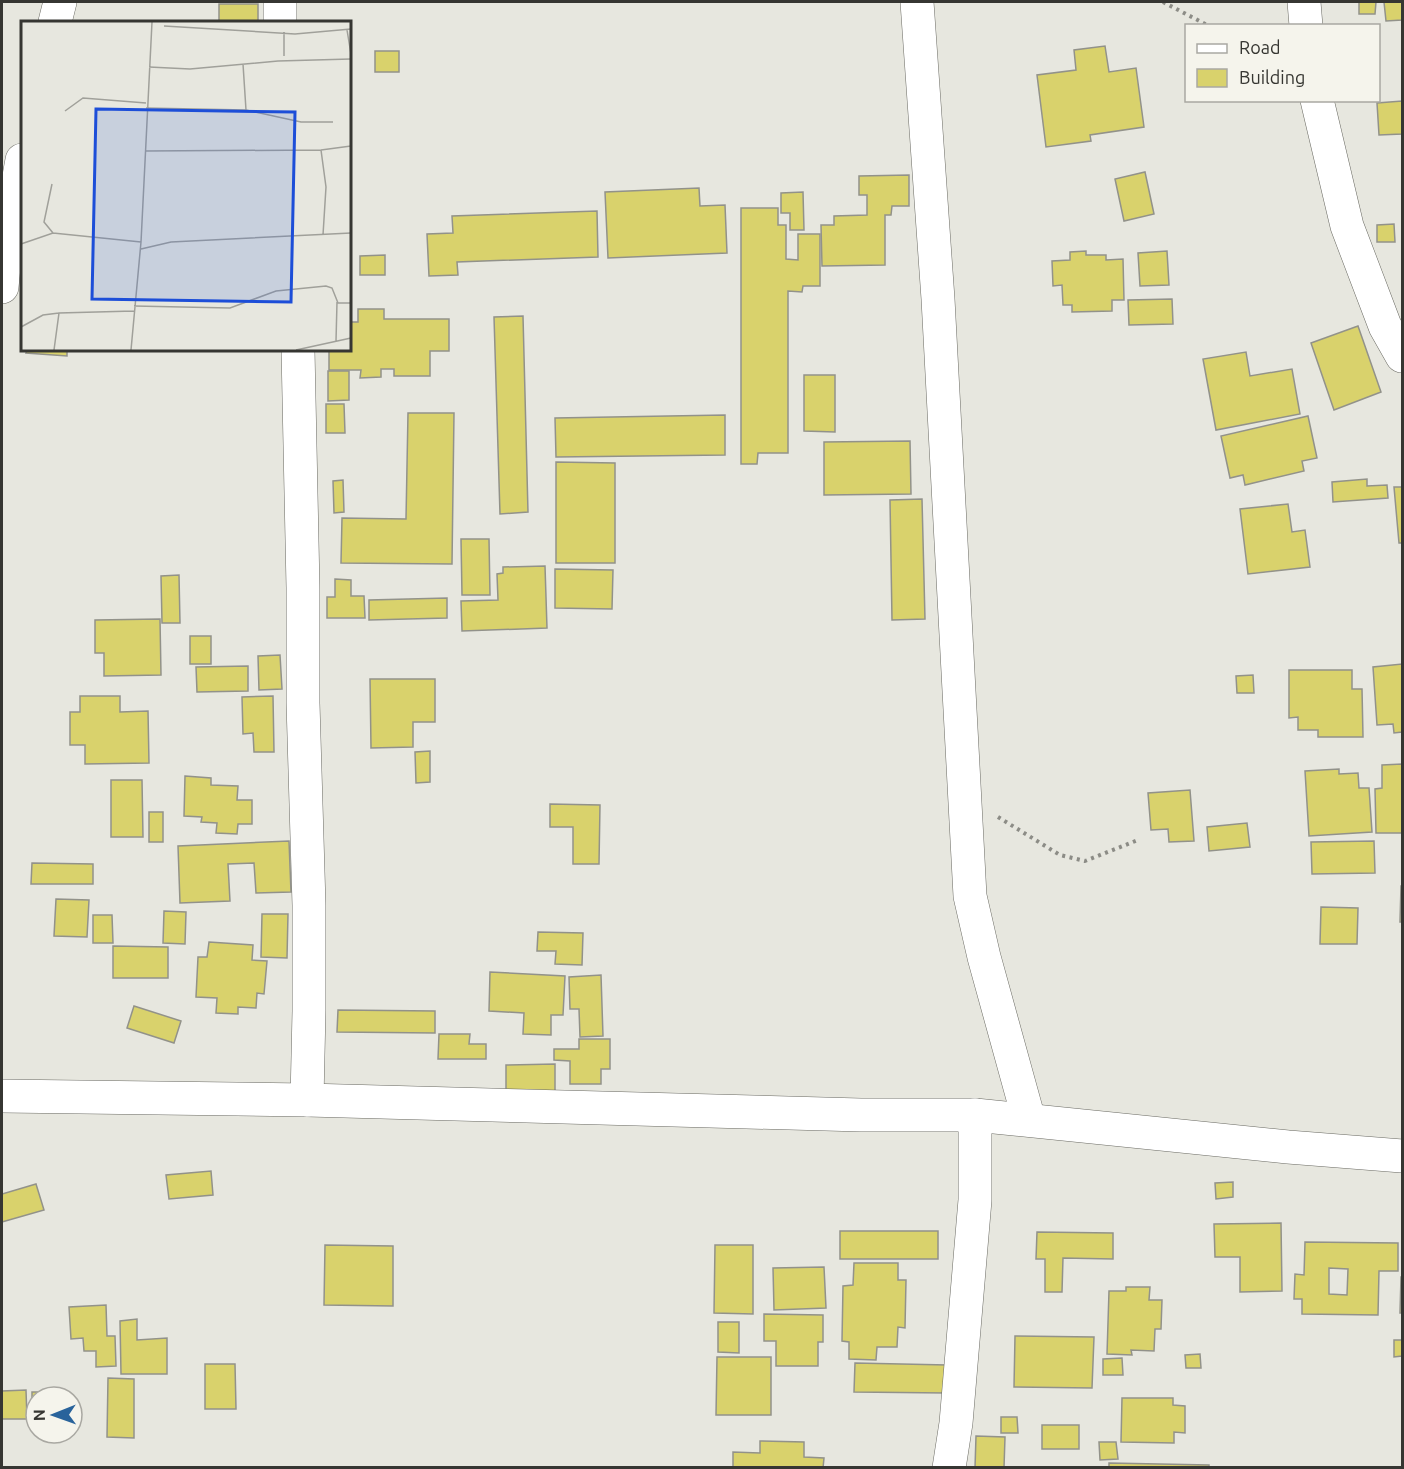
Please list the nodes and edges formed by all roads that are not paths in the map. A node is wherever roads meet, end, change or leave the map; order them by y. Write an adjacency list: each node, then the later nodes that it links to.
1 (60, 2): 5 (street)
2 (280, 2): 6 (street)
3 (917, 2): 16 (street)
4 (1304, 2): 7 (street)
5 (55, 21)
6 (280, 21)
7 (1306, 24)
8 (1317, 102): 12 (street)
9 (21, 166): 10 (street)
10 (2, 287)
11 (298, 351): 14 (street)
12 (1402, 356)
13 (2, 1096): 14 (street)
14 (307, 1100): 15 (street)
15 (975, 1115): 16 (street); 18 (street)
16 (1029, 1120): 17 (street)
17 (1402, 1156)
18 (949, 1467)

